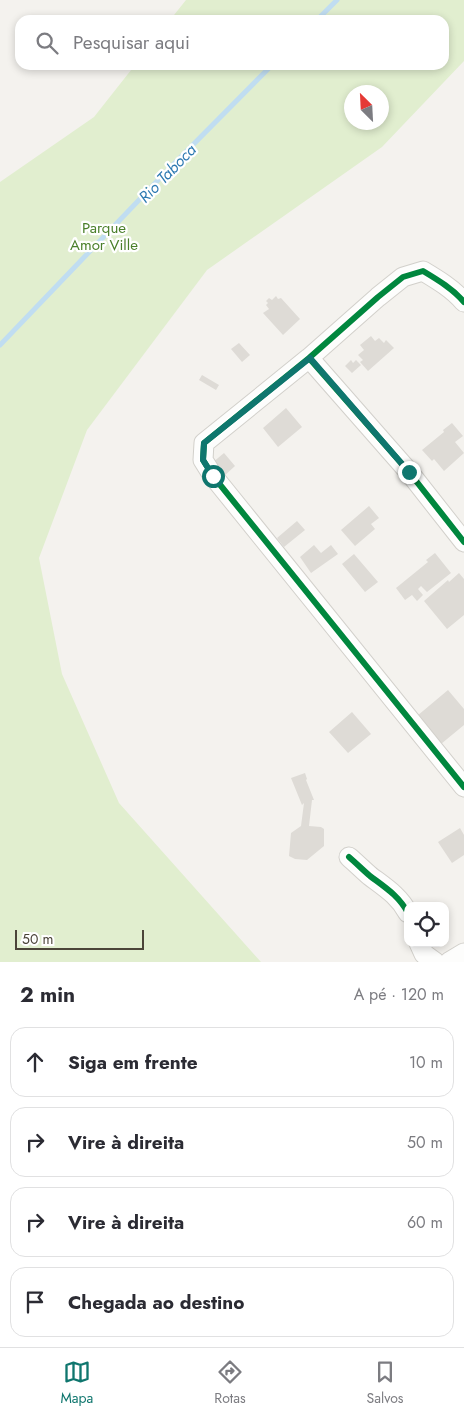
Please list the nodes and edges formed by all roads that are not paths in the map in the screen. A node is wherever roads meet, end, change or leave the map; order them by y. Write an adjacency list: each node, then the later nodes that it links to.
1 (464, 302): 2 (street)
2 (310, 358): 3 (street); 4 (street)
3 (464, 542)
4 (464, 787)
5 (349, 857): 6 (street)
6 (404, 906)
7 (421, 947): 9 (street)
8 (464, 953): 10 (street)
9 (435, 962)
10 (448, 962)

